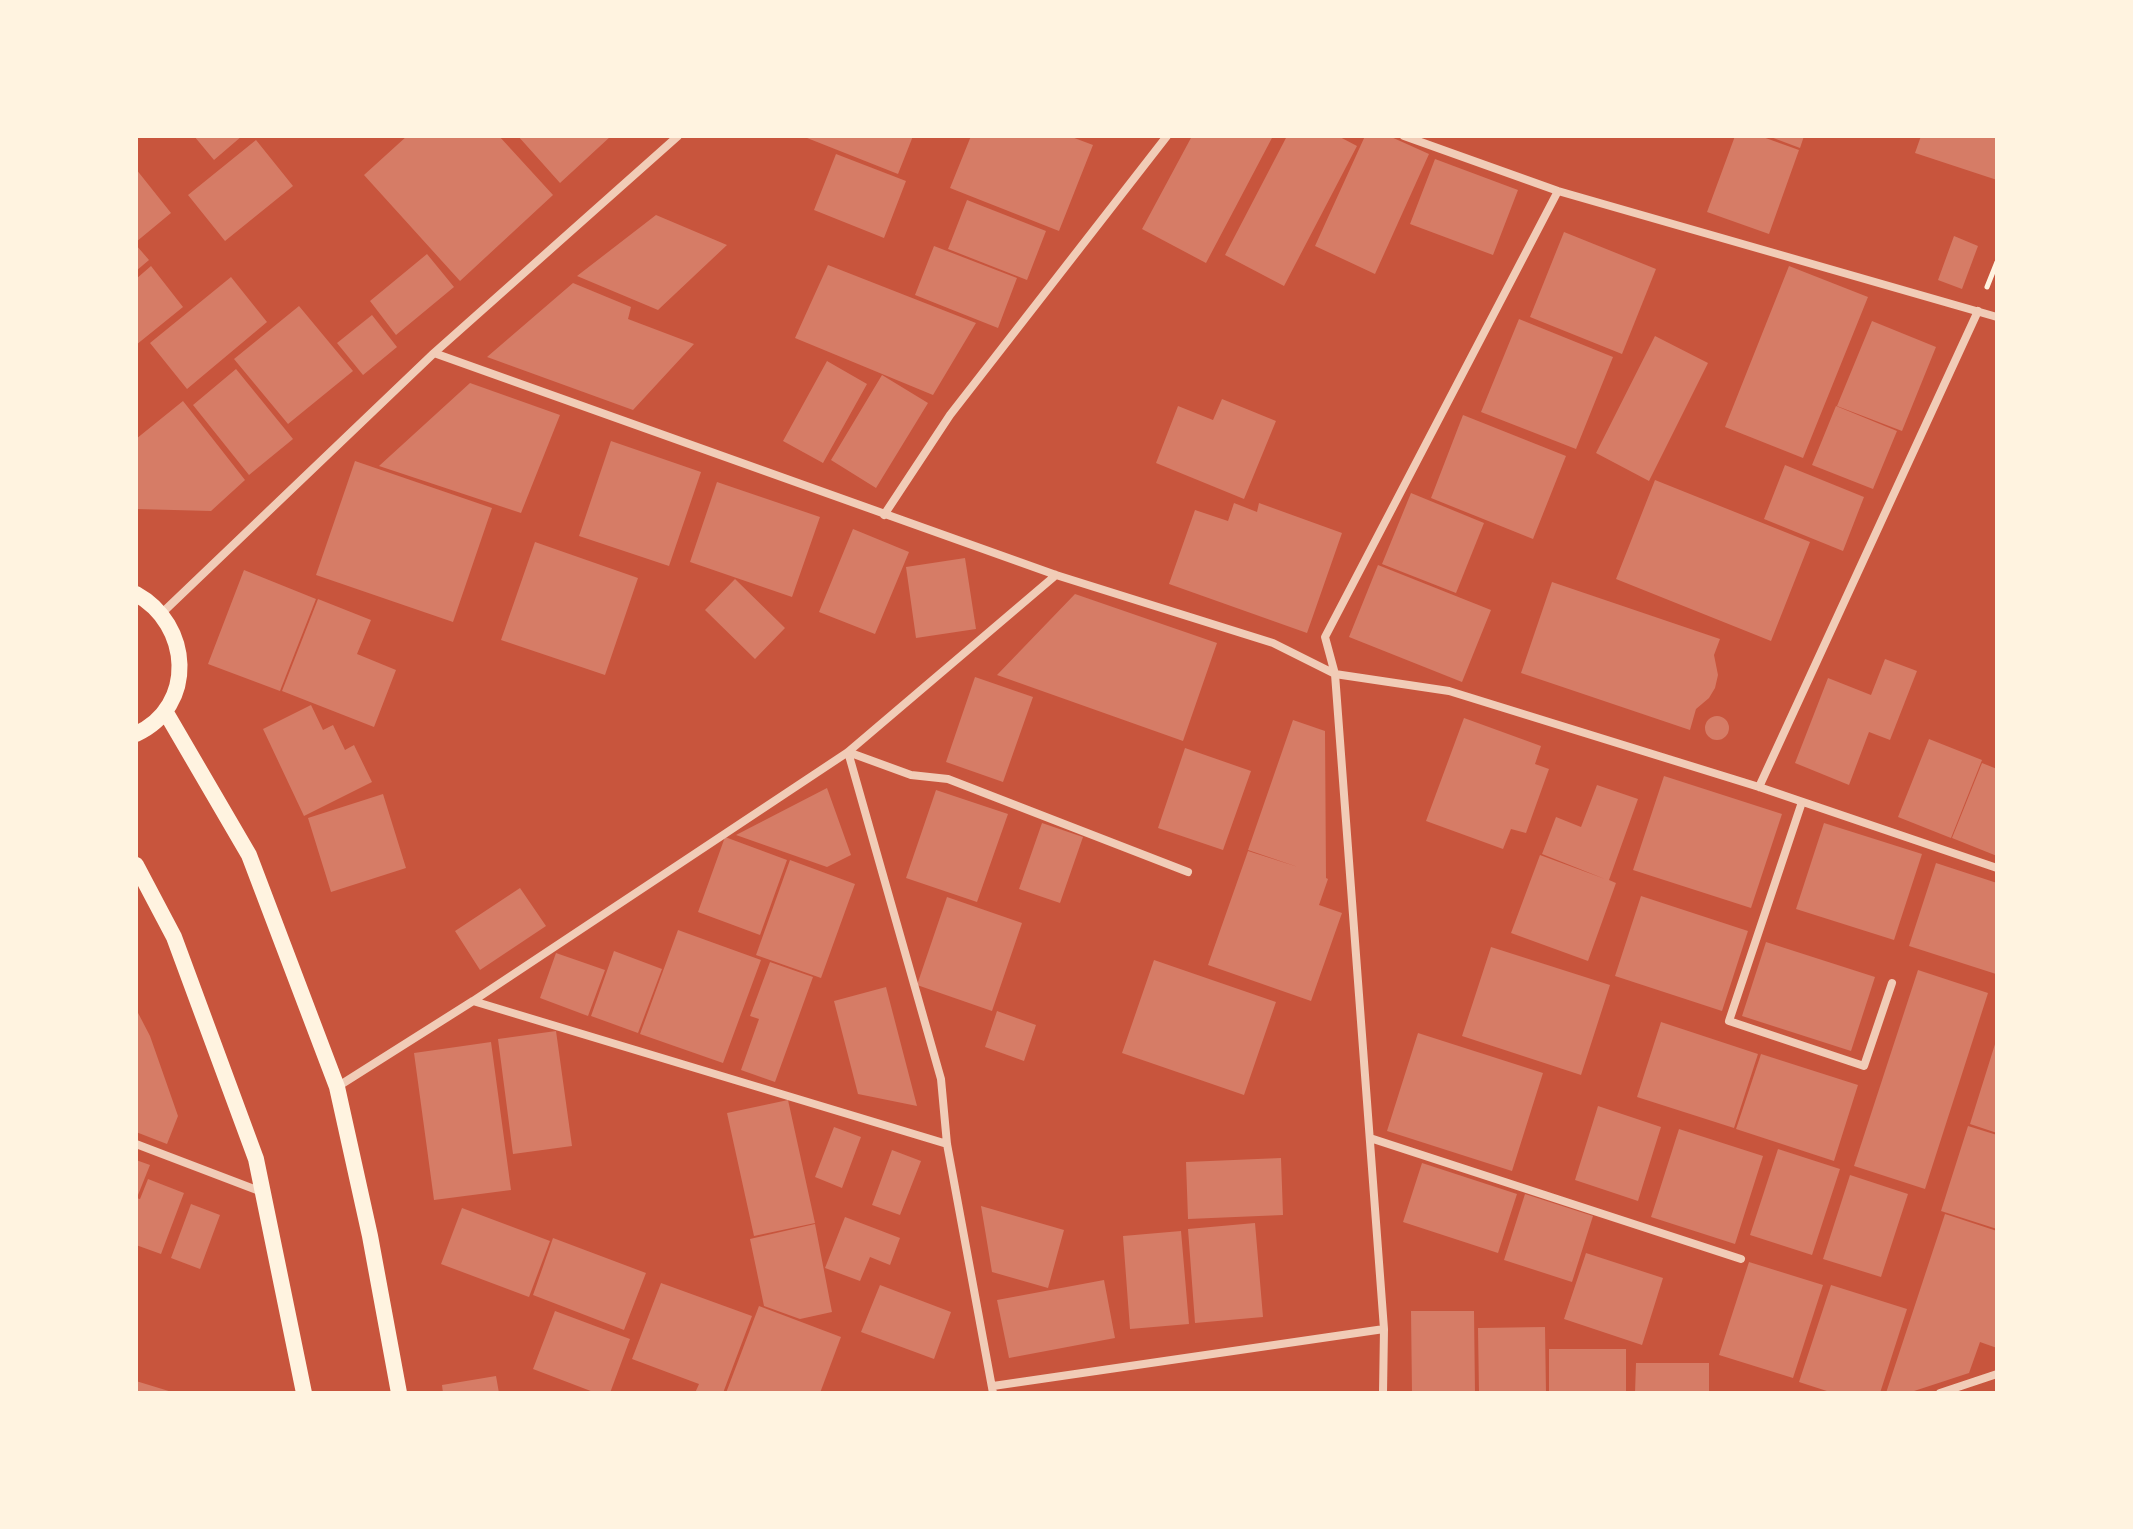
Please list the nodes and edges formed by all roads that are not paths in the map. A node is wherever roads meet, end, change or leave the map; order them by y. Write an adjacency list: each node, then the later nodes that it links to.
1 (678, 136): 7 (street)
2 (1167, 136): 8 (street)
3 (1404, 136): 4 (street)
4 (1558, 191): 5 (street); 12 (street)
5 (1978, 311): 6 (street); 16 (street)
6 (1997, 317)
7 (434, 353): 8 (street); 11 (street)
8 (884, 515): 9 (street)
9 (1056, 575): 12 (street); 15 (street)
10 (136, 594): 11 (main road)
11 (162, 613): 13 (main road)
12 (1335, 674): 16 (street); 24 (street)
13 (165, 711): 14 (main road); 23 (main road)
14 (136, 734)
15 (848, 752): 20 (street); 22 (street); 26 (street)
16 (1759, 787): 17 (street)
17 (1802, 802): 19 (street); 21 (street)
18 (136, 865): 27 (main road)
19 (1997, 868)
20 (1188, 872)
21 (1892, 983)
22 (473, 1001): 23 (street); 26 (street)
23 (337, 1087): 33 (main road)
24 (1370, 1138): 28 (street); 29 (street)
25 (136, 1144): 27 (street)
26 (947, 1144): 31 (street)
27 (264, 1193): 32 (main road)
28 (1741, 1259)
29 (1384, 1329): 31 (street); 34 (street)
30 (1997, 1374): 35 (street)
31 (993, 1390)
32 (304, 1393)
33 (399, 1393)
34 (1383, 1393)
35 (1940, 1393)

